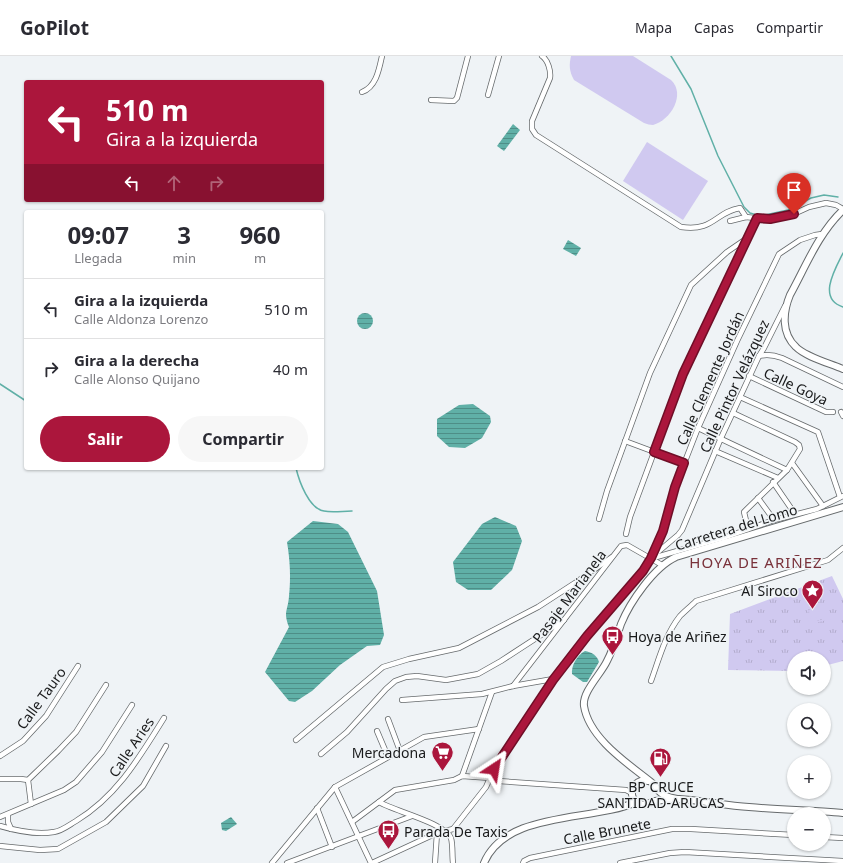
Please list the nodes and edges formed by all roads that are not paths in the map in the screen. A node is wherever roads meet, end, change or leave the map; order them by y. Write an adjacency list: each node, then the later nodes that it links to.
1 (382, 56): 5 (street)
2 (468, 56): 7 (street)
3 (499, 56): 6 (street)
4 (542, 56): 9 (street)
5 (362, 92)
6 (488, 95)
7 (431, 100)
8 (843, 209): 10 (street); 12 (main road)
9 (746, 217): 10 (street); 11 (street)
10 (757, 218): 13 (street)
11 (730, 221)
12 (822, 234): 14 (main road); 22 (street, Calle Clemente Jordán)
13 (746, 239): 24 (street); 26 (street)
14 (786, 303): 15 (street, Calle Pintor Velázquez); 16 (main road)
15 (759, 356): 17 (street, Calle Pintor Velázquez); 18 (street)
16 (843, 369)
17 (749, 376): 19 (street, Calle Pintor Velázquez); 20 (street, Calle Goya)
18 (843, 387)
19 (740, 397): 21 (street, Calle Pintor Velázquez); 32 (street)
20 (833, 412)
21 (733, 413): 23 (street, Calle Pintor Velázquez); 28 (street)
22 (698, 428): 23 (street); 27 (street, Calle Clemente Jordán)
23 (721, 438): 25 (street, Calle Pintor Velázquez); 29 (street)
24 (625, 441): 26 (street); 37 (street)
25 (715, 451): 30 (street); 43 (street, Calle Pintor Velázquez)
26 (654, 452): 27 (street); 40 (street)
27 (684, 463): 43 (street, Calle Clemente Jordán)
28 (792, 463): 29 (street); 34 (street)
29 (787, 470): 30 (street)
30 (778, 478): 31 (street)
31 (773, 482): 33 (street); 36 (street)
32 (842, 497): 34 (street)
33 (758, 498): 38 (street); 39 (street)
34 (823, 506): 36 (street)
35 (843, 507): 44 (main road, Carretera del Lomo)
36 (795, 514): 38 (street)
37 (600, 519)
38 (774, 520): 39 (street)
39 (748, 529): 43 (street)
40 (626, 534)
41 (843, 548): 52 (street)
42 (612, 557): 43 (street, Pasaje Marianela); 49 (street, Pasaje Marianela); 62 (street)
43 (651, 558): 44 (street); 45 (street, Calle Clemente Jordán)
44 (662, 565): 46 (main road, Carretera del Lomo)
45 (643, 571): 46 (street); 47 (street, Calle Clemente Jordán)
46 (651, 576): 48 (main road, Carretera del Lomo)
47 (638, 578): 48 (street); 51 (street, Calle Clemente Jordán)
48 (645, 584): 68 (main road, Carretera del Lomo)
49 (564, 620): 54 (street, Pasaje Marianela); 65 (street)
50 (78, 666): 66 (street, Calle Tauro)
51 (553, 680): 54 (street); 70 (street, Calle Clemente Jordán)
52 (651, 681)
53 (106, 685): 72 (street)
54 (513, 686): 55 (street)
55 (492, 692): 56 (street); 60 (street)
56 (402, 700)
57 (132, 705): 80 (street)
58 (164, 718): 88 (street, Calle Aries)
59 (388, 719): 64 (street)
60 (479, 730): 64 (street); 69 (street)
61 (377, 731): 67 (street)
62 (296, 740)
63 (166, 746): 95 (street)
64 (400, 751): 67 (street)
65 (321, 754)
66 (0, 756)
67 (388, 757): 75 (street)
68 (631, 767): 73 (main road, Carretera del Lomo); 74 (main road)
69 (462, 776): 70 (street); 79 (street)
70 (490, 778): 76 (street); 89 (street, Calle Clemente Jordán)
71 (0, 779): 72 (street)
72 (28, 780): 80 (street)
73 (651, 782): 74 (main road); 77 (main road, Carretera del Lomo); 78 (main road)
74 (634, 785): 76 (main road)
75 (335, 787): 81 (street); 86 (street)
76 (631, 796): 78 (main road); 103 (main road)
77 (678, 799): 78 (main road); 82 (main road)
78 (652, 801)
79 (379, 802): 84 (street); 86 (street)
80 (31, 804): 83 (street)
81 (317, 808): 96 (street); 98 (street)
82 (843, 813)
83 (8, 815): 85 (street); 88 (street)
84 (412, 816): 89 (street); 92 (street)
85 (0, 817)
86 (352, 822): 92 (street)
87 (0, 826): 88 (street, Calle Aries)
88 (11, 829)
89 (446, 830): 90 (street, Calle Clemente Jordán); 102 (street)
90 (437, 833): 100 (street, Calle Clemente Jordán); 101 (street)
91 (787, 835): 104 (street, Calle Brunete)
92 (359, 836): 96 (street); 100 (street)
93 (831, 837): 94 (street)
94 (843, 838)
95 (0, 846)
96 (332, 847): 99 (street)
97 (843, 861): 105 (street)
98 (272, 863)
99 (287, 863)
100 (372, 863)
101 (435, 863)
102 (452, 863)
103 (484, 863)
104 (523, 863)
105 (620, 863)

